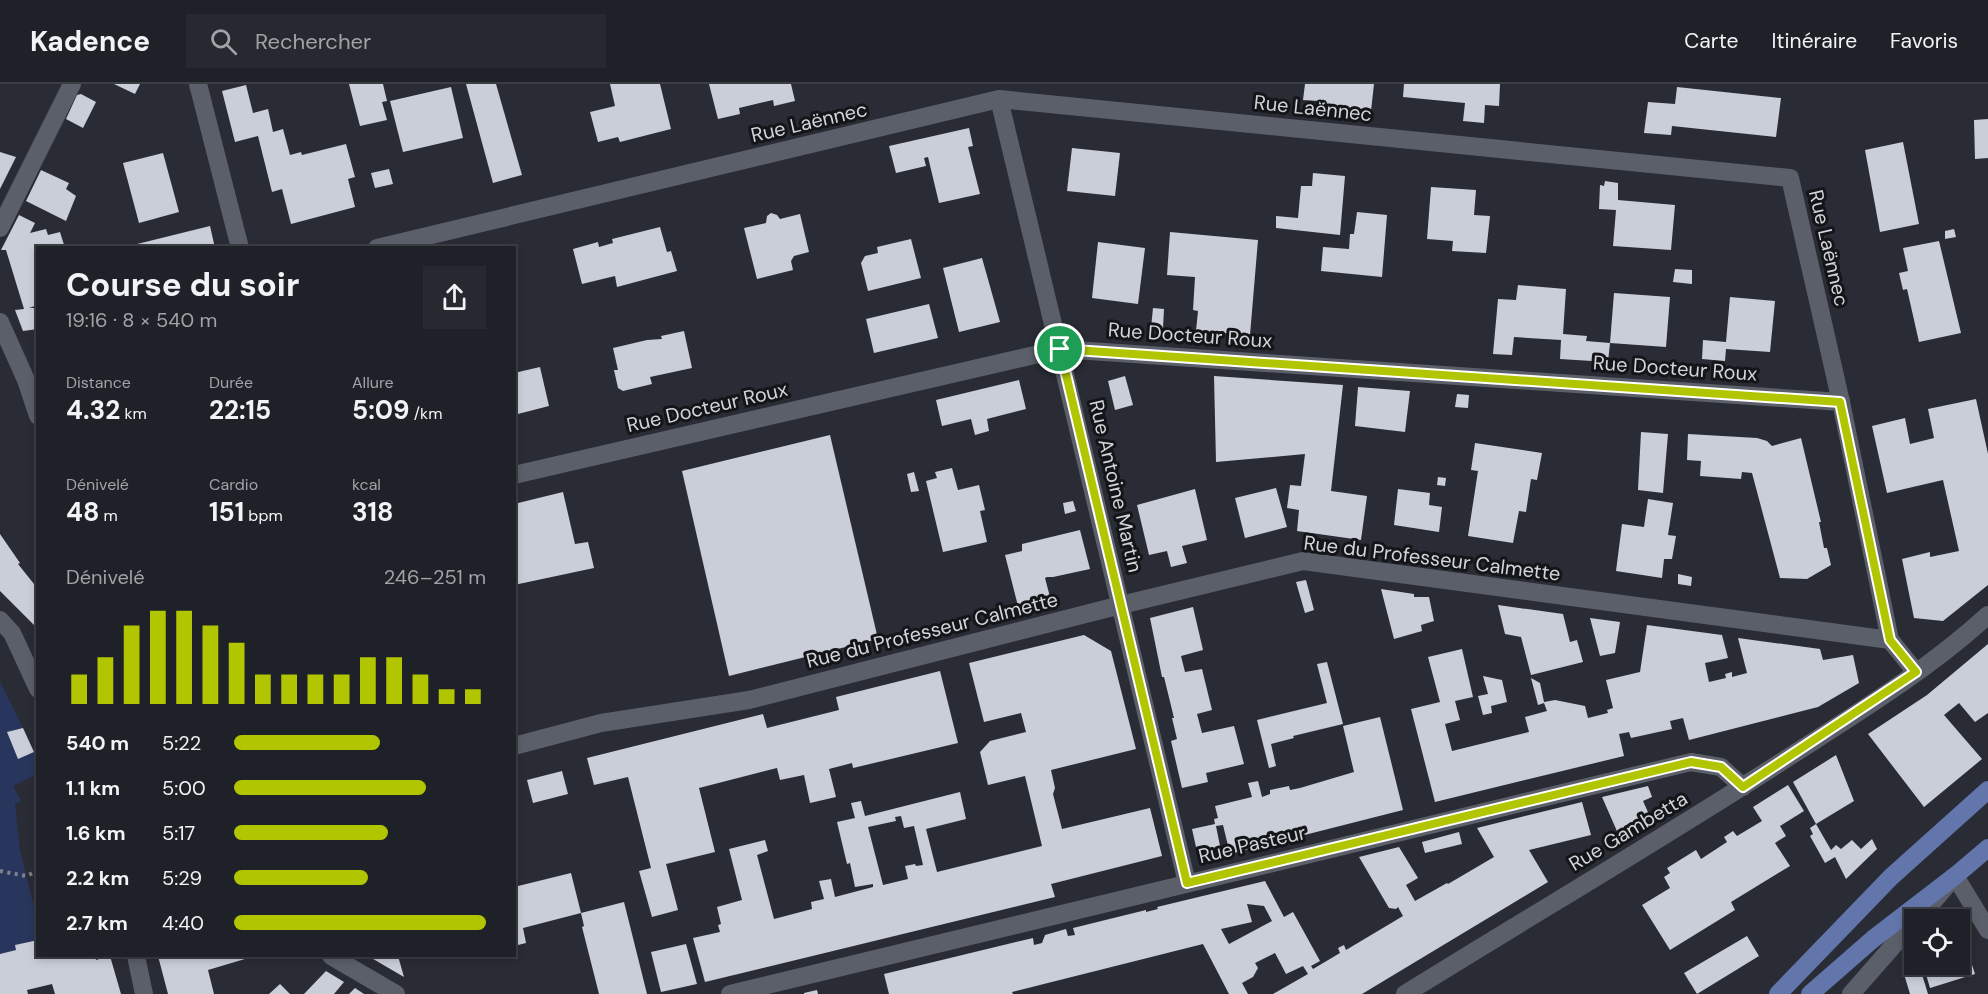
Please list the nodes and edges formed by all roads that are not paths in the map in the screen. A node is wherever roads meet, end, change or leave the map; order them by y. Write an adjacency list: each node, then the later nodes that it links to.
1 (72, 84): 4 (street)
2 (198, 84): 5 (street)
3 (999, 99): 6 (street, Rue Laënnec); 8 (street, Rue Antoine Martin); 9 (street, Rue Laënnec)
4 (0, 228)
5 (239, 246)
6 (385, 246)
7 (0, 322): 10 (street)
8 (1060, 349): 9 (street, Rue Docteur Roux); 11 (street, Rue Docteur Roux); 12 (street, Rue Antoine Martin)
9 (1840, 402): 15 (street, Rue Laënnec)
10 (36, 410)
11 (516, 475)
12 (1121, 605): 15 (street, Rue du Professeur Calmette); 18 (street, Rue du Professeur Calmette); 23 (street, Rue Antoine Martin)
13 (1988, 615): 16 (street, Rue Gambetta)
14 (0, 620): 17 (street)
15 (1890, 640): 16 (street)
16 (1916, 672): 19 (street, Rue Gambetta)
17 (36, 685)
18 (516, 745)
19 (1743, 787): 23 (street, Rue Pasteur); 32 (street, Rue Gambetta)
20 (1988, 789): 33 (main road)
21 (1988, 848): 22 (main road)
22 (1955, 876): 24 (street); 25 (street); 34 (main road)
23 (1187, 883): 31 (street, Rue Pasteur)
24 (1926, 909)
25 (1988, 930)
26 (1904, 934): 35 (street)
27 (136, 957): 29 (street)
28 (333, 957): 30 (street)
29 (144, 994)
30 (396, 994)
31 (730, 994)
32 (1405, 994)
33 (1778, 994)
34 (1810, 994)
35 (1851, 994)

